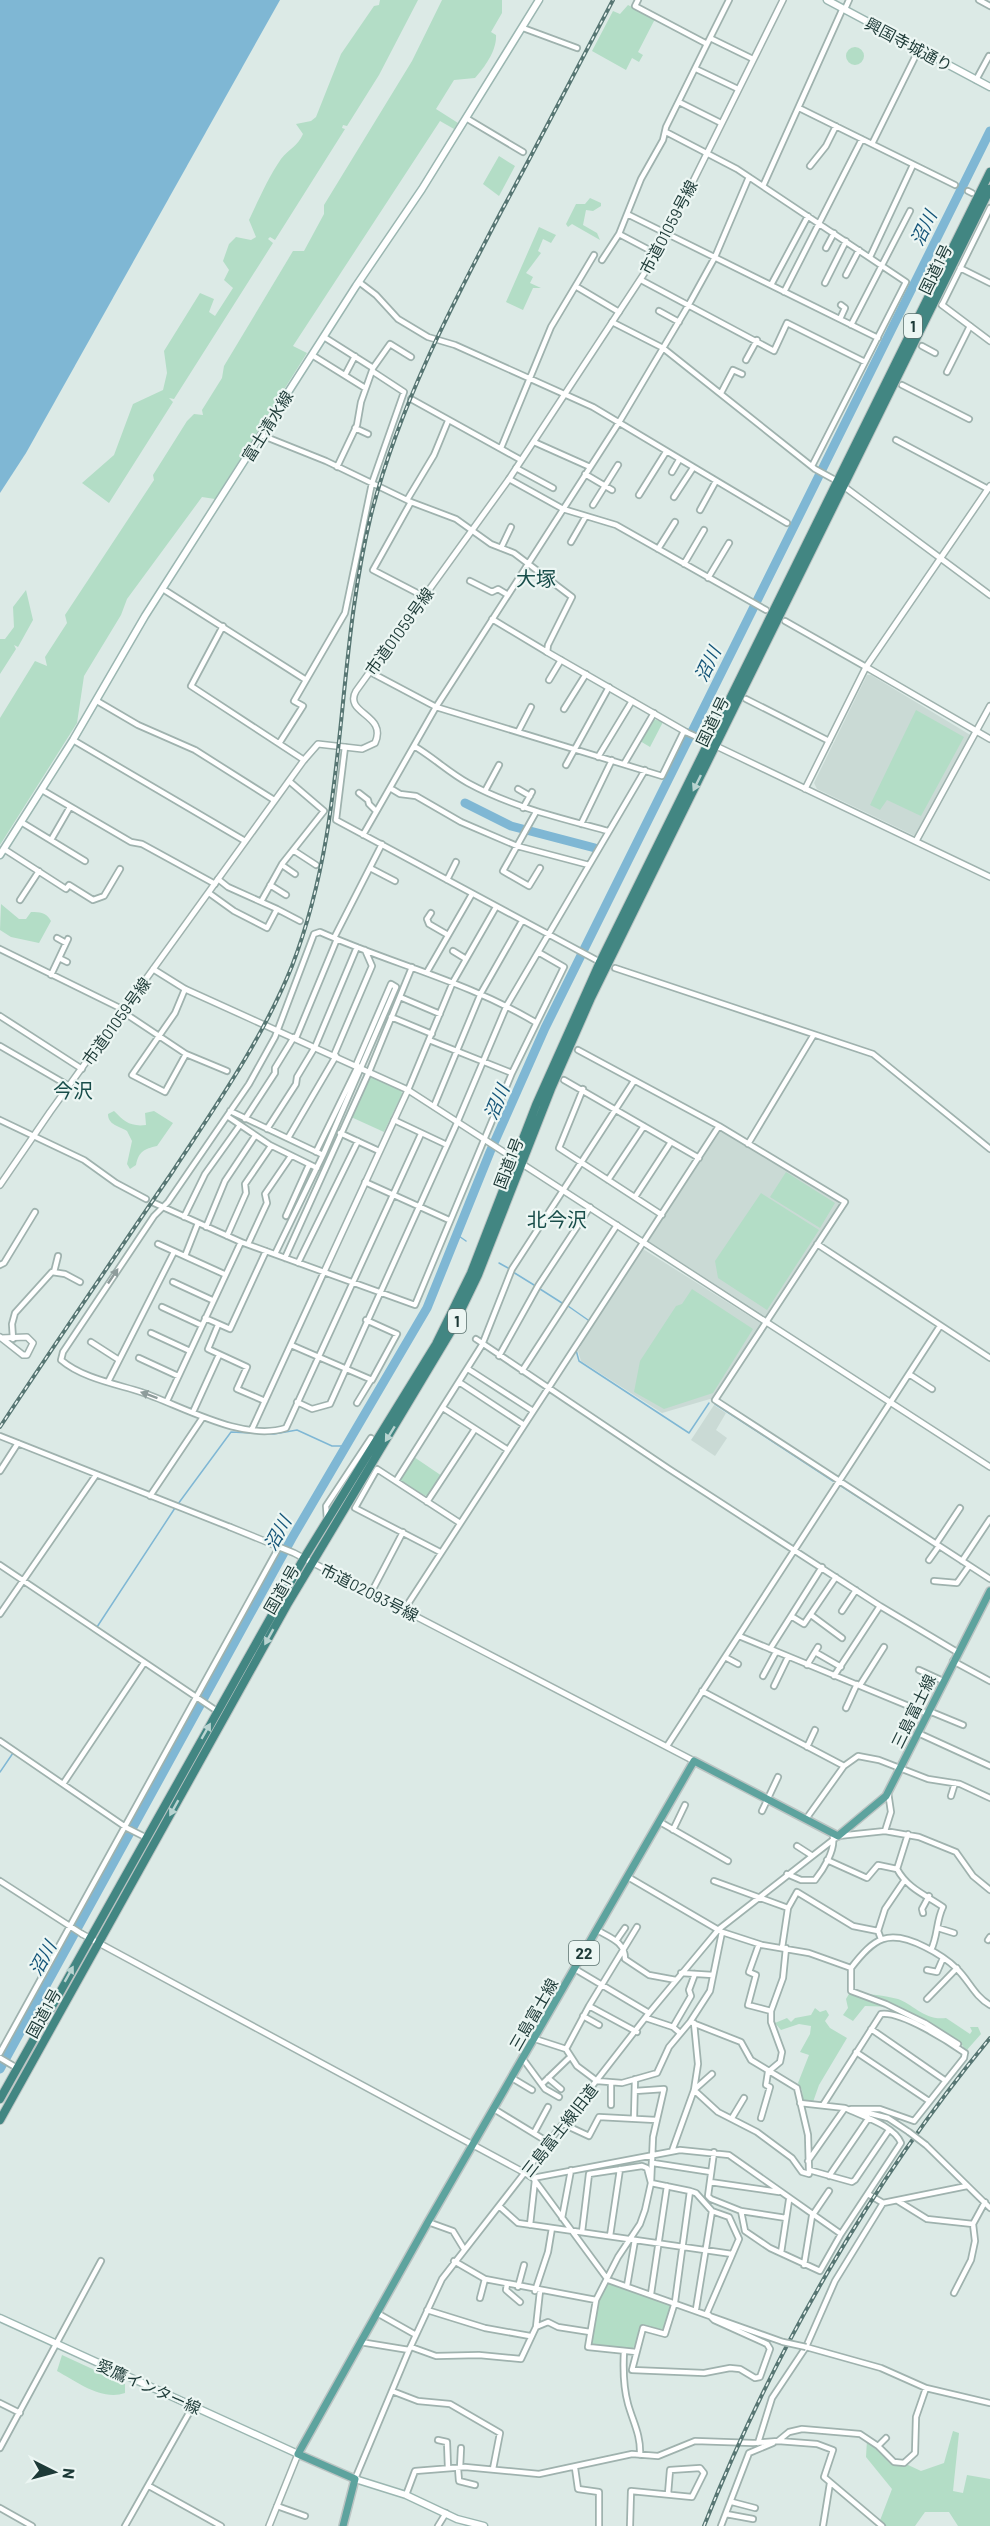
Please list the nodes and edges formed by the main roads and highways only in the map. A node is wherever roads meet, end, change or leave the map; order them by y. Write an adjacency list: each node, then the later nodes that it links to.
1 (539, 0): 8 (main road, 富士清水線)
2 (827, 0): 3 (main road, 興国寺城通り)
3 (990, 87)
4 (990, 171): 6 (highway, 国道1号 / 1)
5 (990, 189): 6 (highway, 国道1号 / 1)
6 (840, 484): 7 (highway, 国道1号 / 1)
7 (712, 744): 9 (highway, 国道1号 / 1, one-way to 9); 9 (highway, 国道1号 / 1)
8 (2, 852)
9 (518, 1160): 10 (highway, 国道1号 / 1); 10 (highway, 国道1号 / 1, one-way to 10)
10 (308, 1560): 12 (highway, 国道1号 / 1, one-way to 10); 13 (highway, 国道1号 / 1, one-way to 13)
11 (990, 1591): 15 (main road, 三島富士線 / 22)
12 (0, 2099)
13 (0, 2120)
14 (0, 2318): 15 (main road, 愛鷹インター線)
15 (298, 2454): 16 (main road)
16 (355, 2479): 17 (main road); 18 (main road)
17 (343, 2526)
18 (484, 2526)

